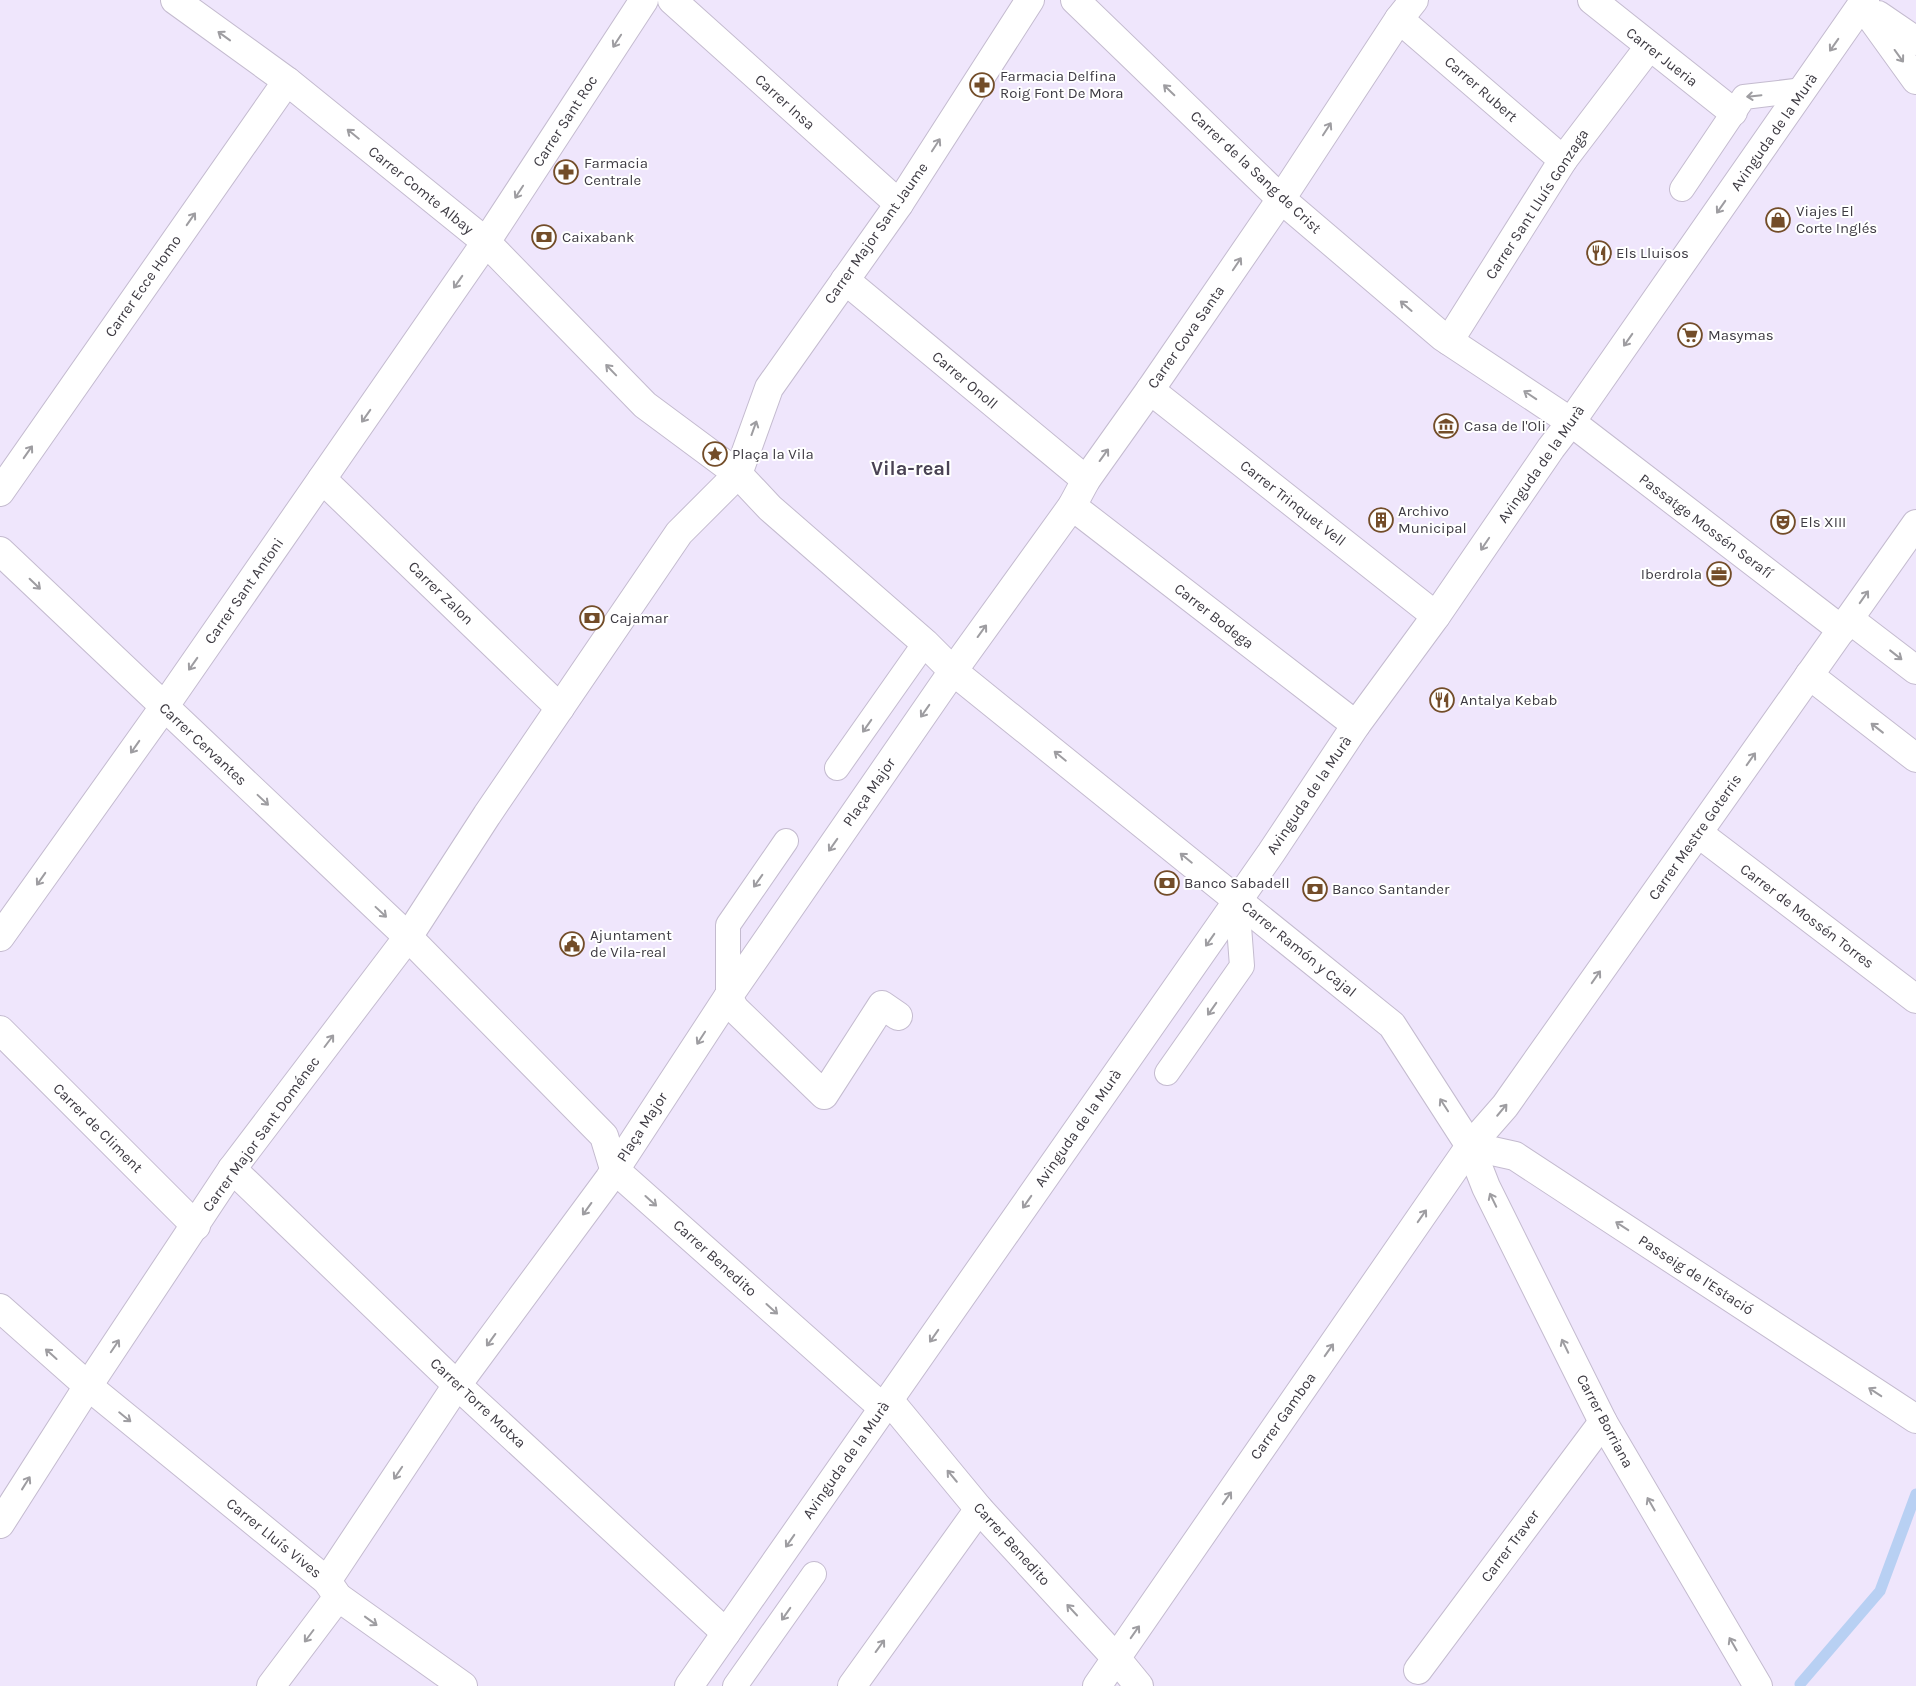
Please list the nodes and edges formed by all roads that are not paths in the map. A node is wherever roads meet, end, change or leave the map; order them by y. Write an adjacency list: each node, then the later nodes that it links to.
1 (175, 0): 12 (street, Carrer Comte Albay, one-way to 1)
2 (644, 0): 19 (street, Carrer Sant Roc, one-way to 19)
3 (672, 0): 18 (street, Carrer Insa)
4 (1030, 0): 18 (street, Carrer Major Sant Jaume, one-way to 4)
5 (1076, 0): 17 (street, Carrer de la Sang de Crist, one-way to 5)
6 (1592, 0): 10 (street, Carrer Jueria)
7 (1862, 2): 9 (street); 11 (street, one-way to 11); 13 (street, Avinguda de la Murà, one-way to 13)
8 (1407, 9): 15 (street, Carrer Rubert); 17 (street, Carrer Cova Santa, one-way to 8)
9 (1916, 41)
10 (1649, 47): 14 (street, Carrer Jueria); 15 (street, Carrer Sant Lluís Gonzaga)
11 (1916, 80)
12 (287, 81): 19 (street, Carrer Comte Albay, one-way to 12); 27 (street, Carrer Ecce Homo, one-way to 12)
13 (1802, 90): 14 (lane, one-way to 14); 23 (street, Avinguda de la Murà, one-way to 23)
14 (1733, 112): 16 (lane)
15 (1563, 160): 21 (street, Carrer Sant Lluís Gonzaga)
16 (1682, 190)
17 (1282, 199): 21 (street, Carrer de la Sang de Crist, one-way to 17); 22 (street, Carrer Cova Santa, one-way to 17)
18 (898, 204): 20 (street, Carrer Major Sant Jaume)
19 (486, 242): 24 (street, Carrer Comte Albay, one-way to 19); 25 (street, Carrer Sant Antoni, one-way to 25)
20 (845, 280): 24 (street, Carrer Major Sant Jaume, one-way to 20); 26 (street, Carrer Onoll)
21 (1446, 339): 23 (street, Carrer de la Sang de Crist, one-way to 21)
22 (1150, 390): 26 (street, Carrer Cova Santa, one-way to 22); 31 (street, Carrer Trinquet Vell)
23 (1571, 422): 31 (street, Avinguda de la Murà, one-way to 31); 32 (street, Passatge Mossén Serafí)
24 (738, 474): 33 (street); 38 (street)
25 (322, 479): 37 (street, Carrer Sant Antoni, one-way to 37); 38 (street, Carrer Zalon)
26 (1086, 480): 28 (street, Carrer Cova Santa)
27 (0, 492)
28 (1072, 506): 35 (street, Carrer Cova Santa, one-way to 28); 39 (street, Carrer Bodega)
29 (1916, 524): 32 (street, Carrer Mestre Goterris, one-way to 29)
30 (0, 551): 37 (street, Carrer Cervantes, one-way to 37)
31 (1436, 616): 39 (street, Avinguda de la Murà)
32 (1846, 624): 34 (street, Passatge Mossén Serafí, one-way to 34); 36 (street, Carrer Mestre Goterris)
33 (925, 643): 35 (street); 41 (lane, one-way to 41)
34 (1916, 670)
35 (953, 671): 44 (street, Carrer Ramón y Cajal, one-way to 35); 47 (street, Plaça Major, one-way to 47)
36 (1809, 675): 40 (street, one-way to 36); 42 (street, Carrer Mestre Goterris, one-way to 36)
37 (164, 707): 45 (street, Carrer Sant Antoni, one-way to 45); 46 (street, Carrer Cervantes, one-way to 46)
38 (560, 708): 46 (street)
39 (1356, 725): 44 (street, Avinguda de la Murà)
40 (1916, 758)
41 (837, 768)
42 (1698, 833): 48 (street, Carrer de Mossén Torres); 52 (street, Carrer Mestre Goterris, one-way to 42)
43 (786, 841): 47 (lane, one-way to 47)
44 (1237, 900): 51 (lane, one-way to 51); 52 (street, Carrer Ramón y Cajal, one-way to 44); 59 (street, Avinguda de la Murà, one-way to 59)
45 (0, 937)
46 (408, 937): 53 (street, Carrer Major Sant Doménec, one-way to 46); 54 (street, Plaça Major)
47 (728, 997): 49 (street); 54 (street, Plaça Major, one-way to 54)
48 (1916, 998)
49 (898, 1016)
50 (0, 1030): 55 (street, Carrer de Climent)
51 (1166, 1073)
52 (1470, 1146): 60 (street, Passeig de l'Estació, one-way to 52); 61 (street, Carrer Borriana, one-way to 52); 67 (street, Carrer Gamboa, one-way to 52)
53 (232, 1169): 55 (street, Carrer Major Sant Doménec); 57 (street, Carrer Torre Motxa)
54 (614, 1169): 57 (street, one-way to 57); 59 (street, Carrer Benedito, one-way to 59)
55 (196, 1226): 58 (street, Carrer Major Sant Doménec, one-way to 55)
56 (0, 1308): 58 (street, Carrer Lluís Vives, one-way to 56)
57 (458, 1385): 65 (street, one-way to 65); 66 (street, Carrer Torre Motxa)
58 (88, 1386): 63 (street, Carrer Major Sant Doménec, one-way to 58); 65 (street, Carrer Lluís Vives, one-way to 65)
59 (886, 1404): 62 (street, Carrer Benedito, one-way to 59); 66 (street, Avinguda de la Murà, one-way to 66)
60 (1916, 1419)
61 (1603, 1422): 68 (street, Carrer Traver); 76 (street, Carrer Borriana, one-way to 61)
62 (979, 1509): 67 (street, Carrer Benedito, one-way to 62); 73 (street, one-way to 62)
63 (0, 1524)
64 (814, 1574): 72 (lane, one-way to 72)
65 (333, 1589): 69 (street, one-way to 69); 70 (street, Carrer Lluís Vives, one-way to 70)
66 (726, 1633): 71 (street, Avinguda de la Murà)
67 (1116, 1658): 74 (street, Carrer Gamboa); 75 (street, Carrer Benedito)
68 (1418, 1670)
69 (270, 1686)
70 (463, 1686)
71 (689, 1686)
72 (735, 1686)
73 (852, 1686)
74 (1097, 1686)
75 (1139, 1686)
76 (1757, 1686)

